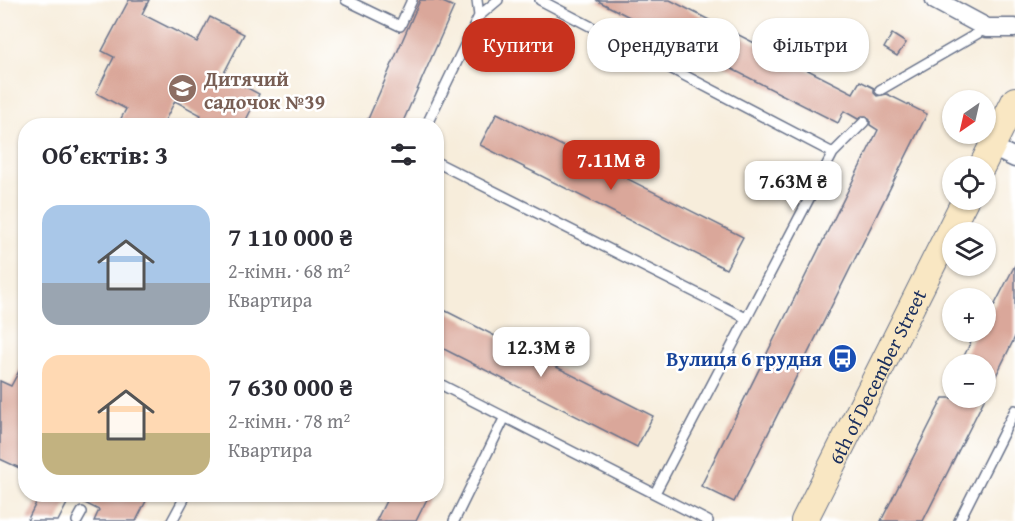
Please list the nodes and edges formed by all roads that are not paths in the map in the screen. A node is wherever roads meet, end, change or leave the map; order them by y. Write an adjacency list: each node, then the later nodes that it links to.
1 (346, 0): 2 (lane)
2 (412, 0)
3 (477, 0): 7 (lane)
4 (498, 0): 7 (lane)
5 (540, 0): 14 (lane)
6 (935, 0): 8 (street)
7 (479, 16): 12 (lane)
8 (987, 28): 9 (street); 10 (lane)
9 (1015, 28)
10 (880, 90)
11 (1015, 100): 15 (street)
12 (430, 118)
13 (864, 122): 14 (lane)
14 (833, 153): 20 (lane)
15 (987, 156)
16 (996, 157): 17 (street)
17 (1015, 158)
18 (444, 166): 20 (lane)
19 (960, 210): 29 (street, 6th of December Street)
20 (746, 318): 24 (lane)
21 (444, 386): 23 (lane)
22 (1015, 410): 30 (lane)
23 (505, 417): 24 (lane); 27 (lane)
24 (655, 494): 28 (lane)
25 (182, 502): 26 (lane)
26 (172, 521)
27 (454, 521)
28 (708, 521)
29 (804, 521)
30 (959, 521)

